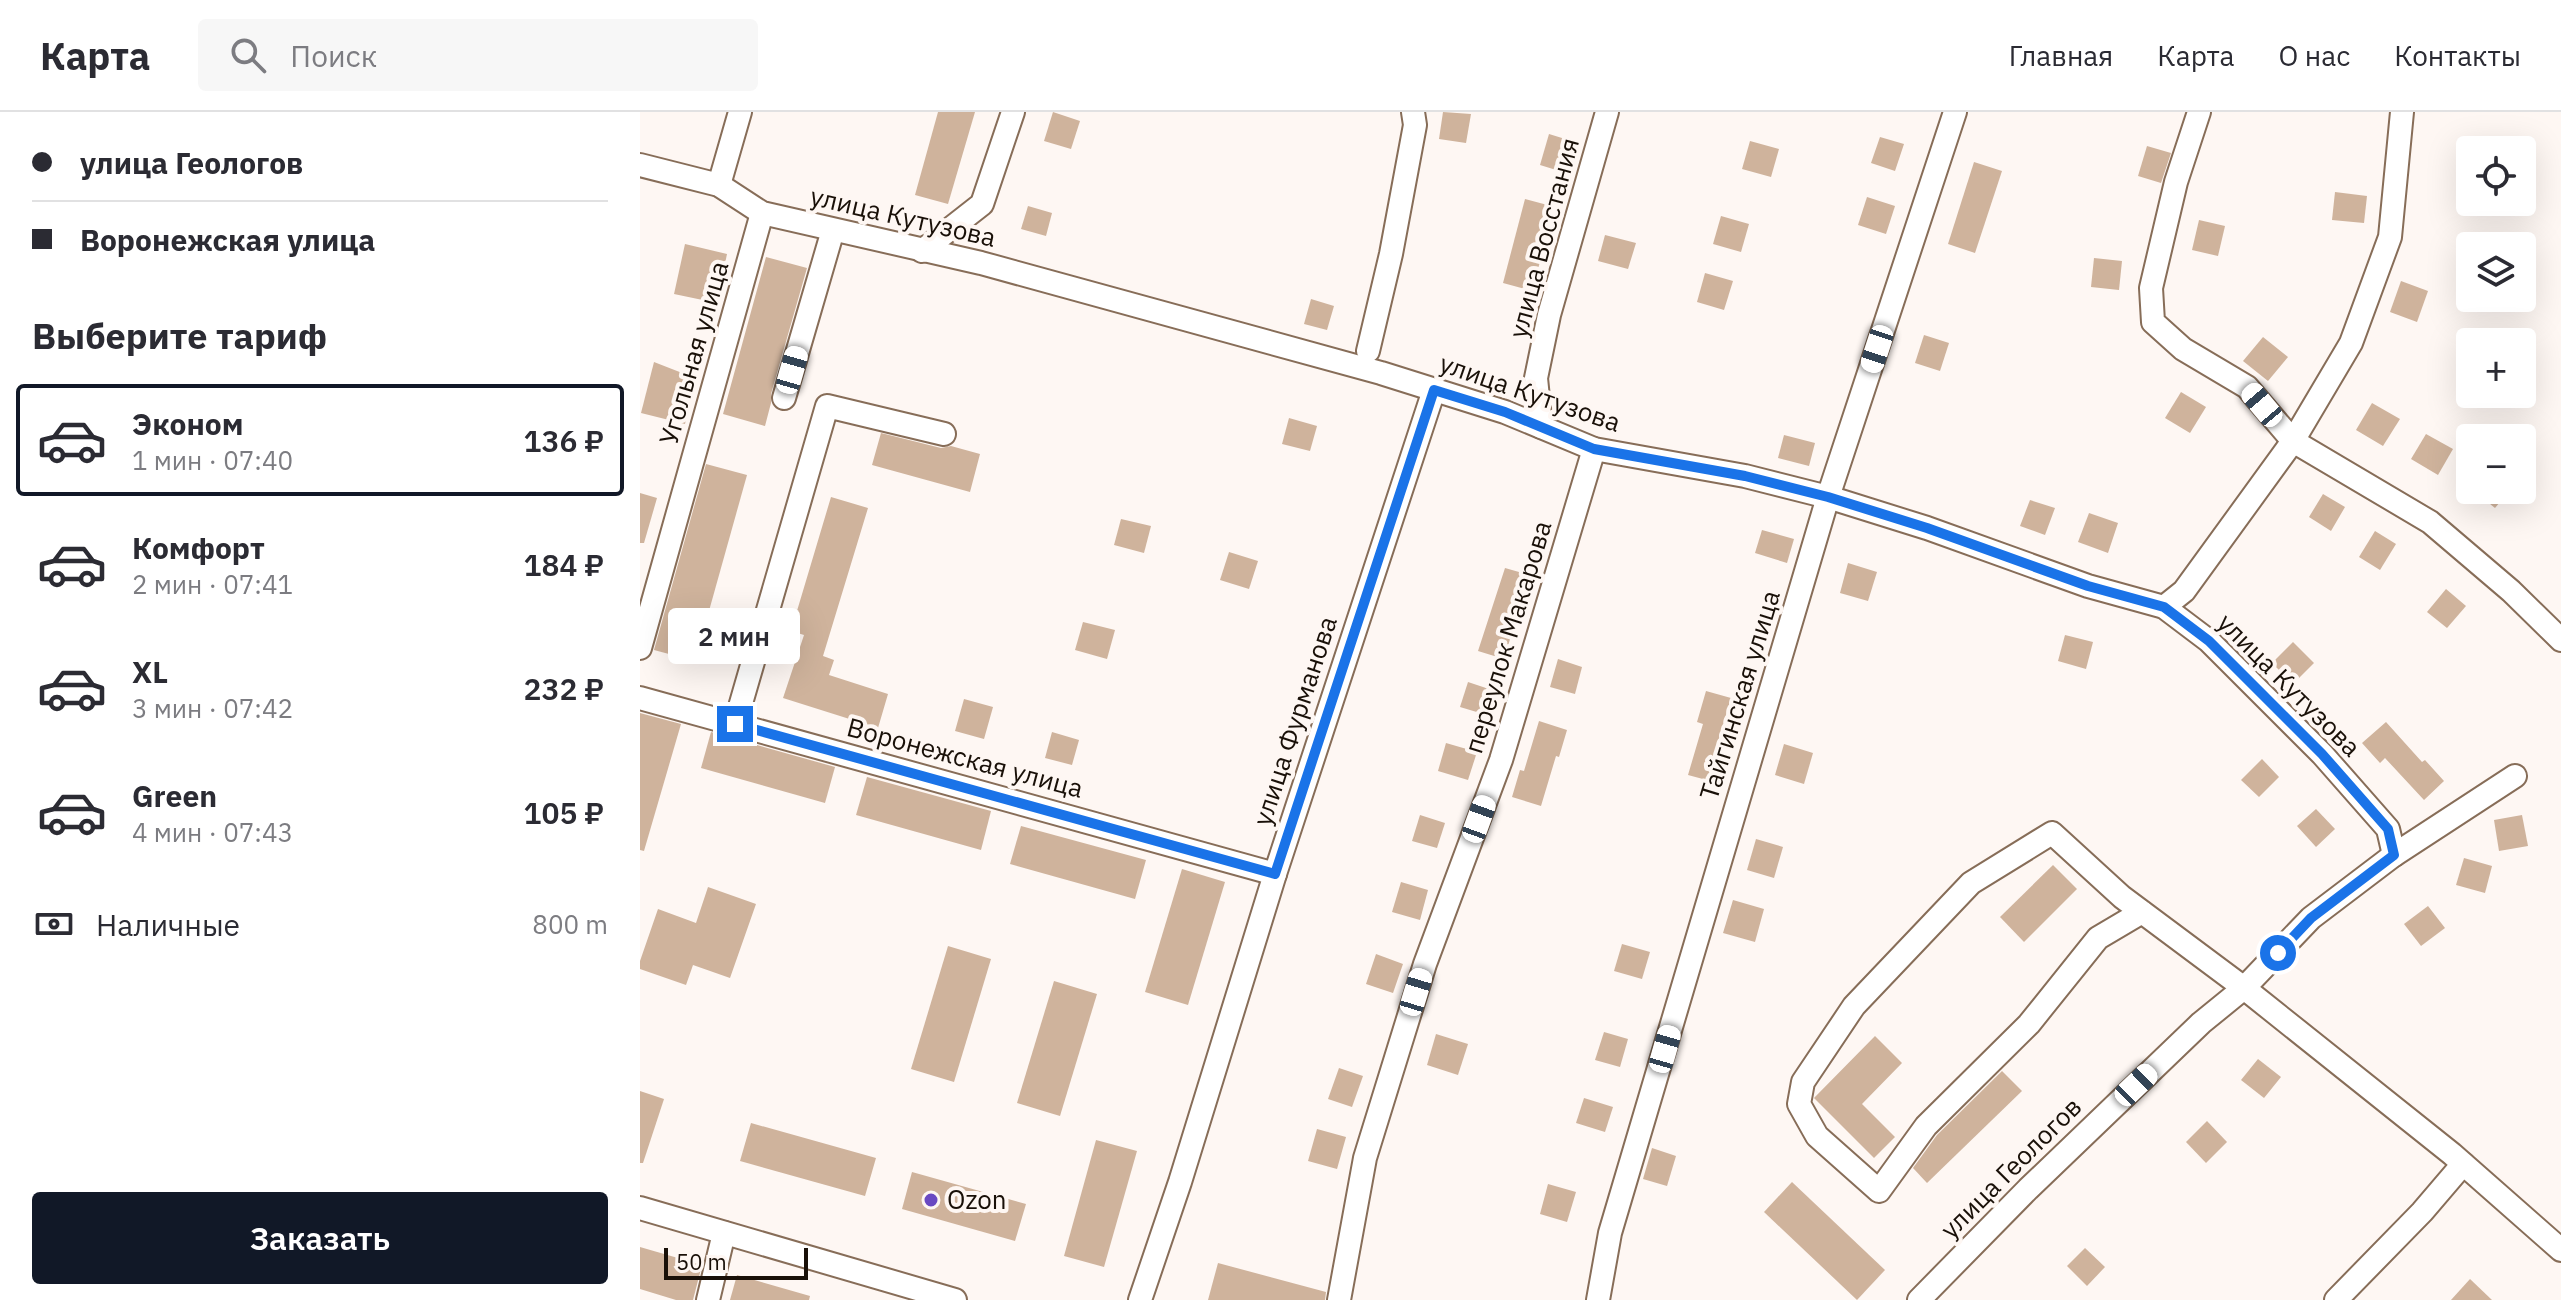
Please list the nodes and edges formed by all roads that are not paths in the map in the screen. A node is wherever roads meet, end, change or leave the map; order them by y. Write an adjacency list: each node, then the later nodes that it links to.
1 (740, 112): 9 (street)
2 (1013, 112): 12 (street)
3 (1413, 112): 13 (street)
4 (1607, 112): 14 (street, улица Восстания)
5 (1955, 112): 22 (street, Тайгинская улица)
6 (2199, 112): 20 (street)
7 (2402, 112): 20 (street)
8 (640, 165): 9 (street, улица Кутузова)
9 (719, 185): 10 (street, улица Кутузова)
10 (762, 213): 11 (street, улица Кутузова); 25 (street, Угольная улица)
11 (833, 230): 12 (street, улица Кутузова); 16 (street)
12 (922, 251): 15 (street, улица Кутузова)
13 (1368, 351)
14 (1536, 378): 17 (street); 18 (street, улица Восстания)
15 (1434, 390): 17 (street, улица Кутузова); 30 (street, улица Фурманова)
16 (784, 398)
17 (1505, 412): 18 (street, улица Кутузова)
18 (1541, 427): 21 (street, улица Кутузова)
19 (944, 434): 27 (street)
20 (2293, 441): 23 (street); 24 (street)
21 (1594, 449): 22 (street, улица Кутузова); 40 (street, переулок Макарова)
22 (1828, 497): 23 (street, улица Кутузова); 41 (street, Тайгинская улица)
23 (2164, 607): 29 (street, улица Кутузова)
24 (2561, 640)
25 (640, 648)
26 (640, 698): 27 (street, Воронежская улица)
27 (735, 724): 30 (street, Воронежская улица)
28 (2515, 776): 29 (street, улица Геологов)
29 (2394, 855): 32 (street, улица Геологов)
30 (1275, 874): 39 (street, улица Фурманова)
31 (2142, 912): 31 (street); 32 (street)
32 (2244, 988): 33 (street); 42 (street, улица Геологов)
33 (2463, 1164): 36 (street); 43 (street)
34 (640, 1208): 35 (street)
35 (724, 1233): 37 (street); 38 (street)
36 (2561, 1250)
37 (708, 1300)
38 (955, 1300)
39 (1140, 1300)
40 (1339, 1300)
41 (1598, 1300)
42 (1919, 1300)
43 (2336, 1300)

